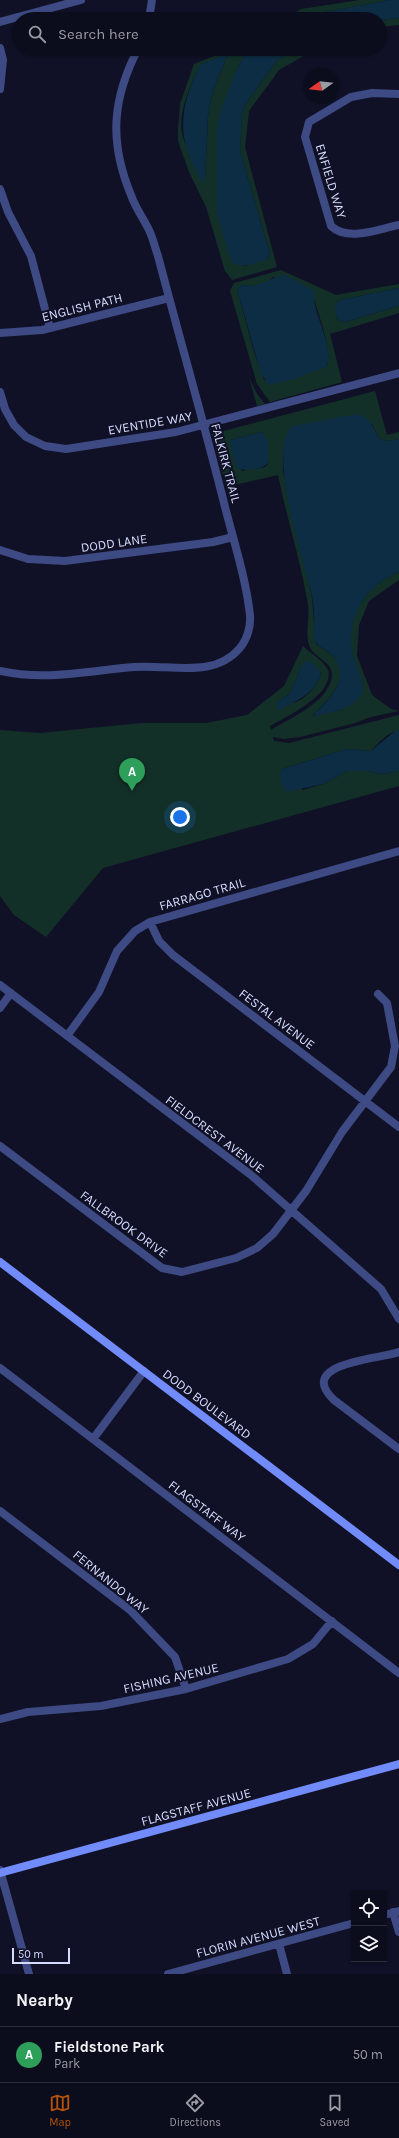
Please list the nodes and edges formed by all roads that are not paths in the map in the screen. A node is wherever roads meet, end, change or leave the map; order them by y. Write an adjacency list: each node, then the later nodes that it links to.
1 (81, 0): 3 (street)
2 (152, 0): 4 (street)
3 (37, 12)
4 (150, 12)
5 (12, 19): 6 (street)
6 (0, 22)
7 (0, 48): 9 (street)
8 (135, 56): 13 (street, FALKIRK TRAIL)
9 (0, 89)
10 (399, 94): 12 (street, ENFIELD WAY)
11 (0, 189): 14 (street)
12 (399, 225)
13 (169, 298): 14 (street, ENGLISH PATH); 18 (street, FALKIRK TRAIL)
14 (50, 328): 15 (street, ENGLISH PATH)
15 (0, 333)
16 (399, 373): 18 (street, EVENTIDE WAY)
17 (0, 392): 18 (street, EVENTIDE WAY)
18 (204, 426): 19 (street, FALKIRK TRAIL)
19 (232, 537): 20 (street, DODD LANE); 21 (street, FALKIRK TRAIL)
20 (0, 550)
21 (0, 671)
22 (399, 851): 23 (street, FARRAGO TRAIL)
23 (150, 922): 28 (street, FARRAGO TRAIL); 29 (street, FESTAL AVENUE)
24 (0, 985): 25 (street, FIELDCREST AVENUE)
25 (11, 993): 27 (street); 28 (street, FIELDCREST AVENUE)
26 (378, 994): 29 (street, FALLBROOK DRIVE)
27 (0, 1008)
28 (68, 1036): 32 (street, FIELDCREST AVENUE)
29 (366, 1102): 30 (street, FESTAL AVENUE); 32 (street, FALLBROOK DRIVE)
30 (399, 1127)
31 (0, 1146): 32 (street, FALLBROOK DRIVE)
32 (291, 1210): 34 (street, FIELDCREST AVENUE)
33 (0, 1262): 37 (street, DODD BOULEVARD)
34 (399, 1319)
35 (399, 1352): 39 (street)
36 (0, 1368): 38 (street, FLAGSTAFF WAY)
37 (144, 1371): 38 (street); 41 (street, DODD BOULEVARD)
38 (93, 1439): 42 (street, FLAGSTAFF WAY)
39 (399, 1449)
40 (0, 1510): 44 (street, FERNANDO WAY)
41 (399, 1565)
42 (332, 1621): 43 (street, FLAGSTAFF WAY); 44 (street, FISHING AVENUE)
43 (399, 1673)
44 (186, 1689): 45 (street, FISHING AVENUE)
45 (0, 1719)
46 (399, 1764): 47 (street, FLAGSTAFF AVENUE)
47 (0, 1872): 52 (street)
48 (396, 1911): 50 (street)
49 (351, 1924): 51 (street, FLORIN AVENUE WEST)
50 (399, 1932)
51 (279, 1944): 53 (street, FLORIN AVENUE WEST); 54 (street)
52 (29, 1974)
53 (168, 1974)
54 (287, 1974)

